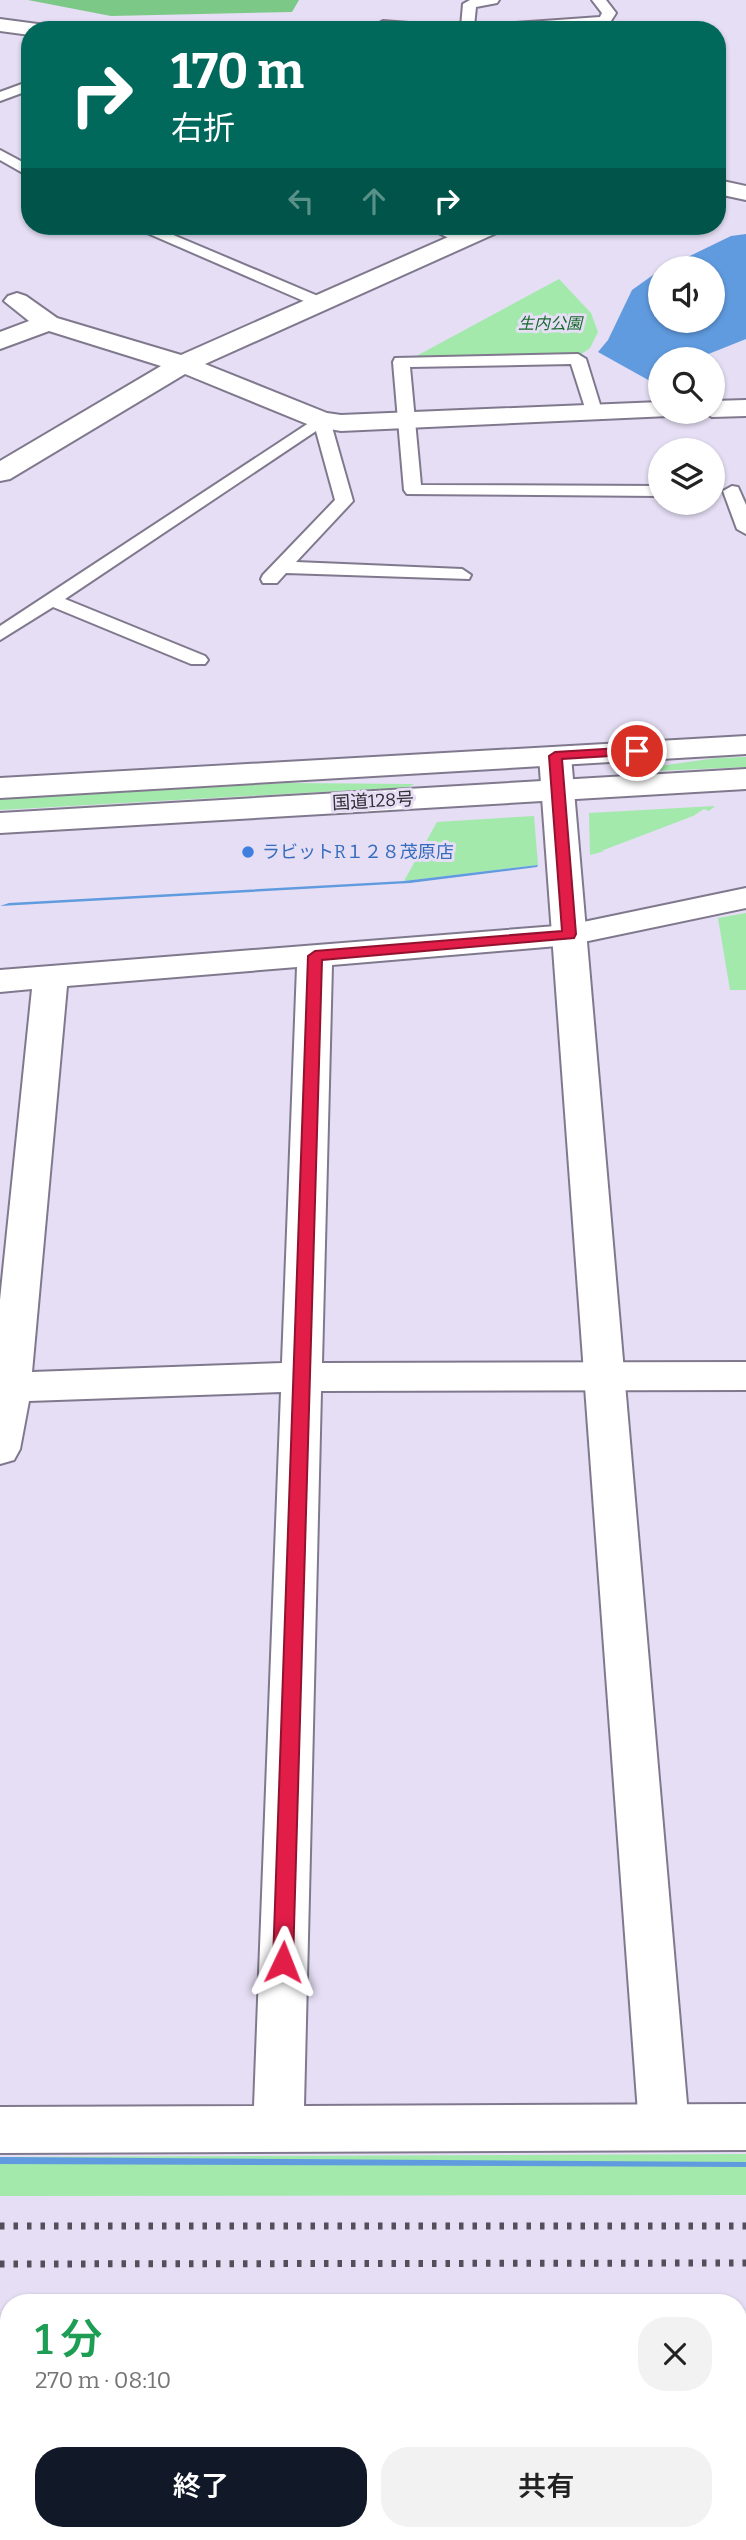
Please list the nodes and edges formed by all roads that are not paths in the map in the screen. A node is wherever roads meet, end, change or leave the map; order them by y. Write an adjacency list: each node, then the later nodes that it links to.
1 (492, 0): 3 (lane)
2 (599, 0): 4 (lane)
3 (468, 21)
4 (591, 21)
5 (0, 24): 6 (main road)
6 (21, 27)
7 (21, 89): 8 (lane)
8 (0, 97)
9 (6, 158): 10 (lane)
10 (21, 167)
11 (726, 189): 12 (main road)
12 (746, 193)
13 (160, 235): 18 (lane)
14 (453, 235): 16 (lane)
15 (471, 235): 16 (main road)
16 (462, 239): 18 (main road)
17 (17, 301): 19 (main road)
18 (319, 302): 21 (main road)
19 (48, 323): 20 (main road); 21 (main road)
20 (0, 341)
21 (183, 364): 27 (main road); 28 (main road)
22 (746, 408): 23 (main road)
23 (725, 409)
24 (648, 410): 25 (main road)
25 (594, 411): 26 (main road); 26 (lane)
26 (405, 419): 27 (main road); 29 (lane)
27 (321, 421): 32 (lane); 33 (lane)
28 (0, 473)
29 (648, 491)
30 (739, 491): 31 (lane)
31 (746, 529)
32 (462, 575)
33 (51, 600): 34 (lane); 35 (lane)
34 (0, 634)
35 (198, 660)
36 (746, 745): 37 (main road, 国道128号)
37 (557, 773): 38 (main road, 国道128号); 39 (main road, 国道128号); 40 (main road, 国道128号); 42 (main road)
38 (746, 779)
39 (0, 788)
40 (0, 823)
41 (746, 898): 42 (main road)
42 (569, 934): 43 (main road); 46 (main road)
43 (315, 956): 44 (main road); 48 (main road)
44 (51, 976): 45 (main road); 49 (main road)
45 (0, 981)
46 (606, 1376): 47 (main road); 48 (main road); 51 (main road)
47 (746, 1376)
48 (302, 1377): 49 (main road); 53 (main road)
49 (11, 1387): 50 (main road)
50 (0, 1449)
51 (664, 2127): 52 (main road); 53 (main road)
52 (746, 2127)
53 (278, 2129): 54 (main road)
54 (0, 2130)

